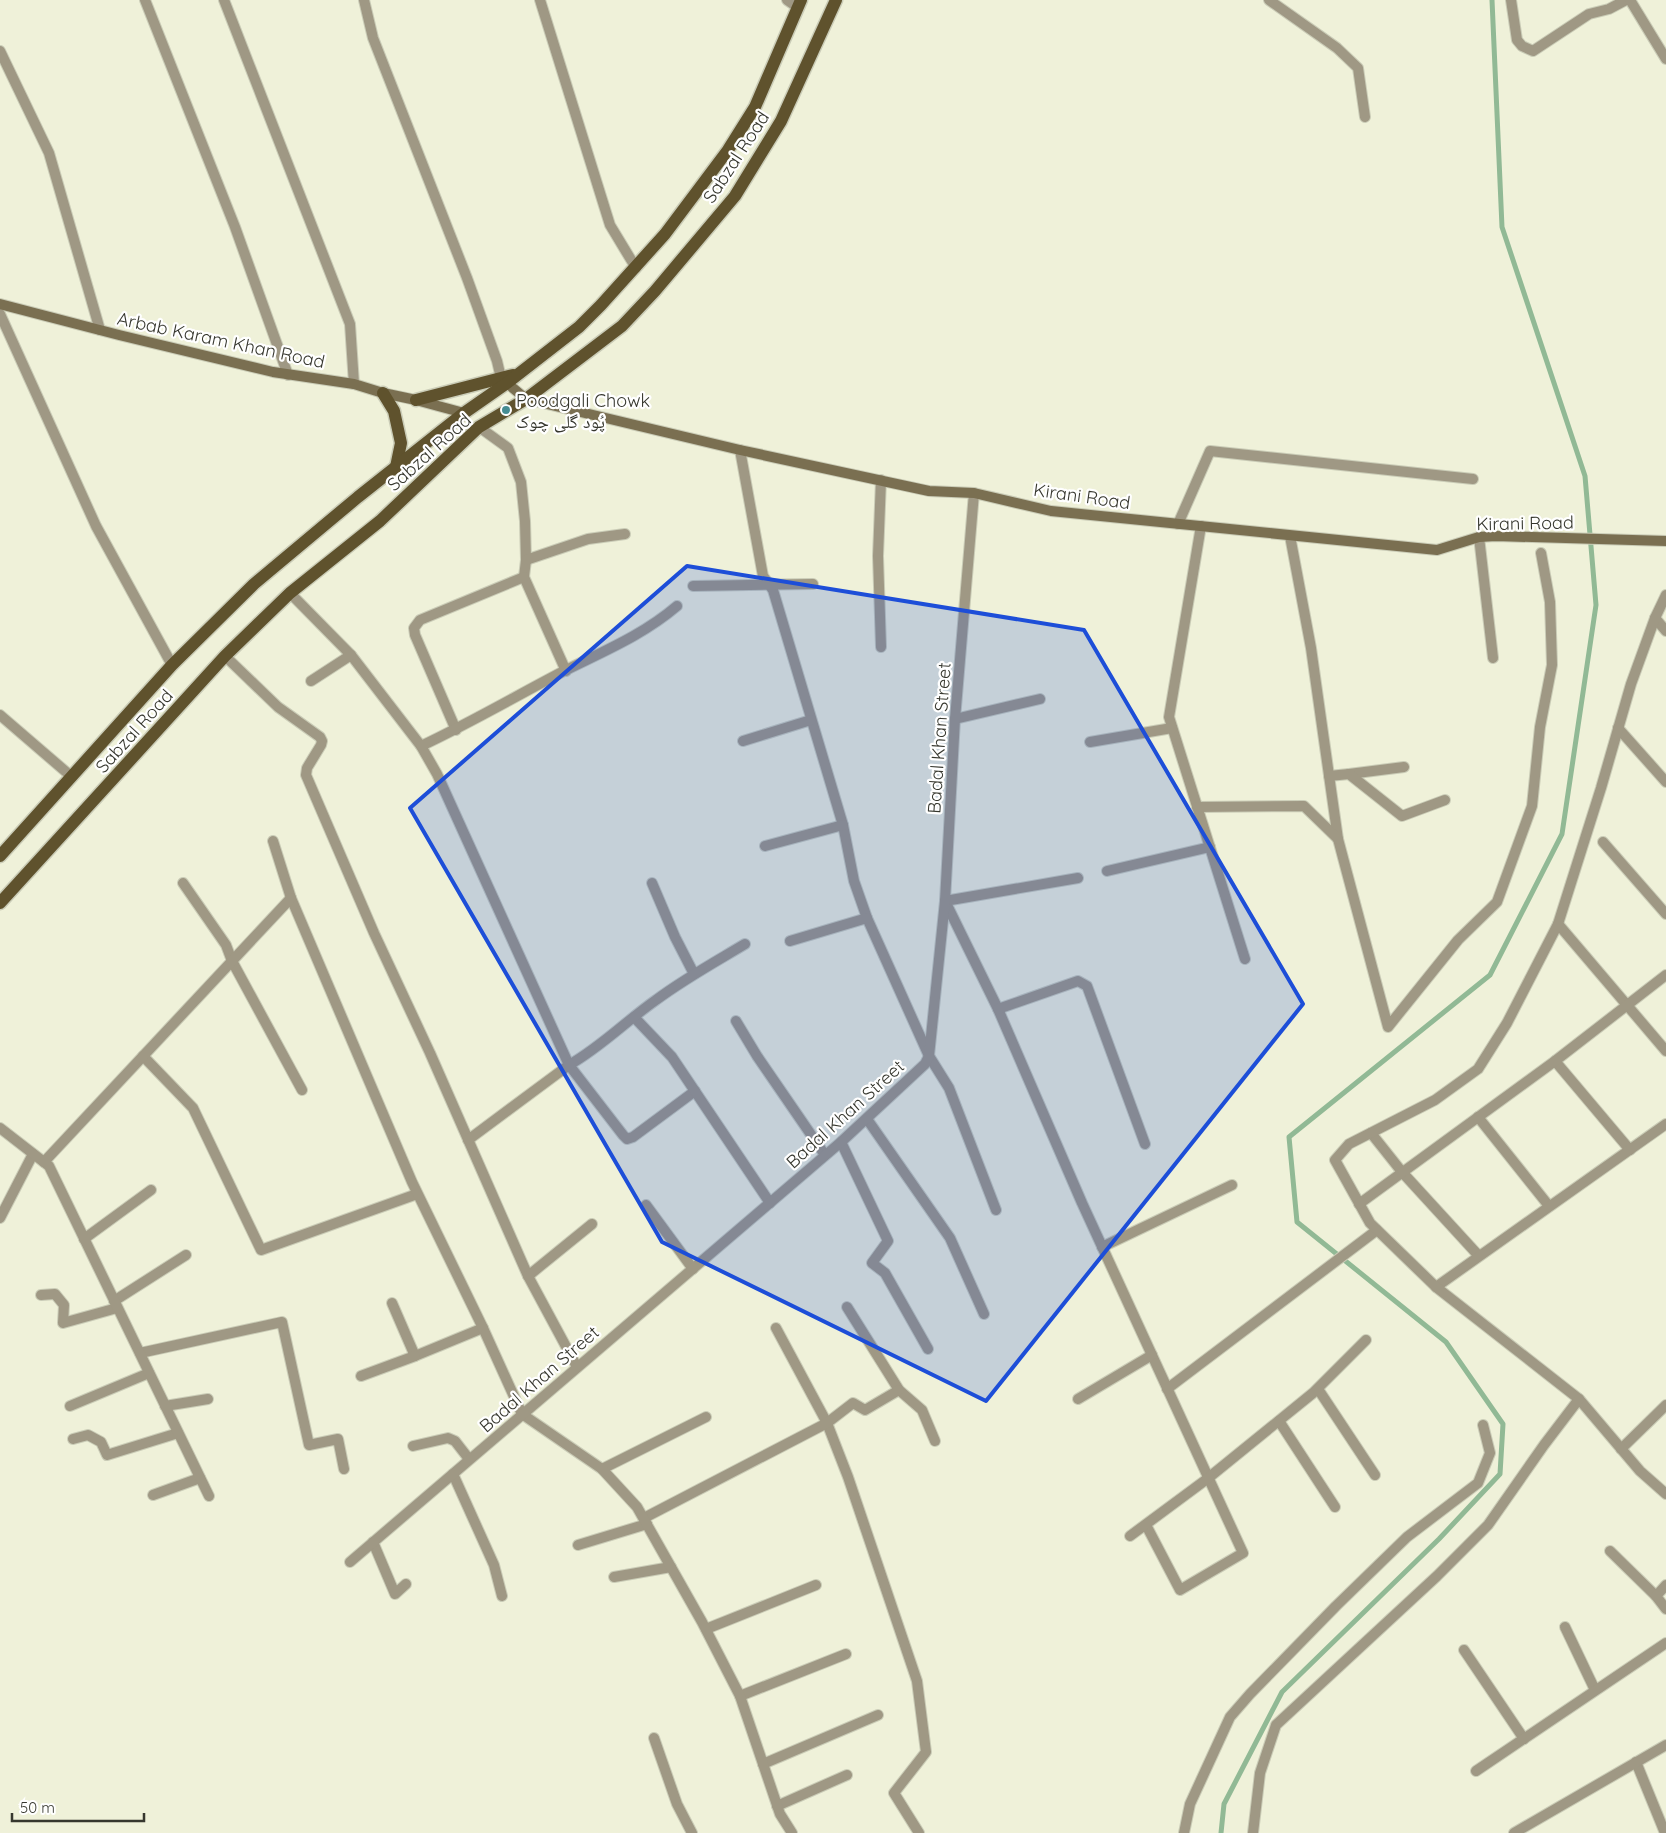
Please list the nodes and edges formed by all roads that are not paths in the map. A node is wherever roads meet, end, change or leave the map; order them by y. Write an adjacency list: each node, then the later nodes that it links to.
1 (145, 0): 17 (street)
2 (224, 0): 19 (street)
3 (364, 0): 18 (street)
4 (540, 0): 13 (street)
5 (836, 0): 21 (main road, Sabzal Road)
6 (1269, 0): 12 (street)
7 (1511, 0): 8 (street)
8 (1628, 0): 11 (street)
9 (795, 2): 13 (main road, Sabzal Road)
10 (0, 51): 16 (street)
11 (1666, 59)
12 (1365, 117)
13 (636, 268): 18 (main road, Sabzal Road)
14 (0, 304): 16 (main road, Arbab Karam Khan Road)
15 (0, 314): 51 (street)
16 (100, 330): 17 (main road, Arbab Karam Khan Road)
17 (288, 375): 19 (main road, Arbab Karam Khan Road)
18 (504, 380): 21 (main road, Kirani Road); 22 (main road); 23 (main road, Sabzal Road)
19 (354, 384): 20 (main road, Arbab Karam Khan Road)
20 (383, 393): 22 (main road, Arbab Karam Khan Road); 26 (main road)
21 (526, 399): 24 (main road, Sabzal Road); 25 (main road, Kirani Road)
22 (416, 400): 23 (main road, Arbab Karam Khan Road)
23 (464, 413): 26 (main road, Sabzal Road)
24 (479, 427): 37 (street); 42 (main road, Sabzal Road)
25 (740, 450): 28 (main road, Kirani Road); 39 (street)
26 (396, 467): 51 (main road, Sabzal Road)
27 (1473, 479): 30 (street)
28 (881, 480): 29 (main road, Kirani Road); 47 (street)
29 (974, 493): 30 (main road, Kirani Road); 57 (street, Badal Khan Street)
30 (1178, 524): 31 (main road, Kirani Road)
31 (1201, 526): 33 (main road, Kirani Road); 58 (street)
32 (625, 534): 37 (street)
33 (1290, 536): 34 (main road, Kirani Road); 66 (street)
34 (1479, 537): 35 (main road, Kirani Road); 50 (street)
35 (1666, 541)
36 (1541, 553): 72 (street)
37 (526, 560): 38 (street)
38 (524, 577): 52 (street); 60 (street)
39 (769, 584): 40 (street); 41 (street); 56 (street)
40 (813, 584)
41 (693, 586)
42 (290, 593): 48 (street); 49 (main road, Sabzal Road)
43 (1666, 595): 45 (street)
44 (677, 606): 52 (street)
45 (1655, 618): 46 (street); 59 (street)
46 (1666, 631)
47 (881, 647)
48 (351, 655): 53 (street); 63 (street)
49 (225, 656): 84 (main road, Sabzal Road); 110 (street)
50 (1493, 658)
51 (172, 665): 67 (main road, Sabzal Road)
52 (566, 671): 60 (street)
53 (311, 681)
54 (1040, 699): 57 (street)
55 (0, 715): 67 (street)
56 (811, 720): 61 (street); 71 (street)
57 (955, 720): 83 (street, Badal Khan Street)
58 (1172, 728): 62 (street); 70 (street)
59 (1618, 728): 68 (street); 87 (street)
60 (456, 730): 63 (street)
61 (743, 741)
62 (1090, 742)
63 (421, 746): 102 (street)
64 (1404, 767): 65 (street)
65 (1349, 774): 66 (street); 69 (street)
66 (1329, 776): 72 (street)
67 (72, 777): 77 (main road, Sabzal Road)
68 (1666, 782)
69 (1445, 800)
70 (1197, 807): 72 (street); 76 (street)
71 (842, 825): 75 (street); 86 (street)
72 (1338, 839)
73 (273, 841): 82 (street)
74 (1603, 842): 85 (street)
75 (765, 846)
76 (1210, 847): 78 (street); 90 (street)
77 (0, 856)
78 (1107, 871)
79 (1078, 878): 83 (street)
80 (183, 883): 91 (street)
81 (652, 883): 92 (street)
82 (291, 898): 91 (street); 120 (street)
83 (946, 901): 95 (street); 100 (street, Badal Khan Street)
84 (0, 903)
85 (1666, 914)
86 (867, 918): 88 (street); 100 (street)
87 (1558, 924): 94 (street); 109 (street)
88 (790, 941)
89 (745, 944): 92 (street)
90 (1245, 959)
91 (232, 961): 99 (street); 103 (street)
92 (694, 974): 96 (street)
93 (1666, 975): 94 (street)
94 (1628, 1005): 98 (street); 101 (street)
95 (998, 1009): 112 (street); 130 (street)
96 (634, 1018): 102 (street); 104 (street)
97 (736, 1021): 115 (street)
98 (1666, 1051)
99 (143, 1056): 116 (street); 120 (street)
100 (929, 1056): 106 (street, Badal Khan Street); 125 (street)
101 (1555, 1061): 105 (street); 113 (street)
102 (569, 1065): 104 (street); 110 (street)
103 (302, 1090)
104 (695, 1091): 121 (street)
105 (1478, 1117): 117 (street); 124 (street)
106 (867, 1119): 111 (street, Badal Khan Street); 140 (street)
107 (1666, 1124): 113 (street)
108 (0, 1128): 114 (street)
109 (1371, 1132): 117 (street); 122 (street)
110 (468, 1140): 134 (street)
111 (841, 1142): 115 (street, Badal Khan Street); 144 (street)
112 (1145, 1144)
113 (1630, 1150): 124 (street)
114 (33, 1154): 116 (street); 126 (street)
115 (825, 1155): 121 (street, Badal Khan Street)
116 (44, 1162): 129 (street)
117 (1402, 1172): 122 (street); 132 (street)
118 (1232, 1185): 130 (street)
119 (151, 1190): 129 (street)
120 (417, 1194): 141 (street)
121 (770, 1203): 133 (street, Badal Khan Street)
122 (1360, 1204): 128 (street)
123 (646, 1205): 133 (street)
124 (1549, 1206): 132 (street)
125 (996, 1210)
126 (0, 1218)
127 (592, 1224): 134 (street)
128 (1377, 1230): 135 (street); 151 (street)
129 (84, 1239): 138 (street)
130 (1102, 1247): 146 (street)
131 (186, 1255): 138 (street)
132 (1478, 1255): 135 (street)
133 (693, 1269): 148 (street, Badal Khan Street)
134 (528, 1276): 148 (street)
135 (1436, 1286): 155 (street)
136 (41, 1295): 138 (street)
137 (392, 1303): 147 (street)
138 (116, 1304): 145 (street)
139 (847, 1308): 153 (street)
140 (984, 1314)
141 (483, 1328): 147 (street); 160 (street)
142 (776, 1328): 163 (street)
143 (1366, 1340): 152 (street)
144 (928, 1349)
145 (140, 1353): 149 (street); 171 (street)
146 (1152, 1355): 151 (street); 154 (street)
147 (415, 1356): 150 (street)
148 (577, 1367): 160 (street, Badal Khan Street)
149 (150, 1373): 158 (street); 159 (street)
150 (361, 1376)
151 (1167, 1389): 176 (street)
152 (1318, 1389): 162 (street); 174 (street)
153 (899, 1390): 163 (street); 167 (street)
154 (1078, 1399)
155 (1579, 1399): 169 (street); 216 (street)
156 (208, 1400): 159 (street)
157 (1666, 1405): 169 (street)
158 (70, 1406)
159 (165, 1406): 165 (street)
160 (522, 1414): 170 (street, Badal Khan Street); 172 (street)
161 (706, 1417): 172 (street)
162 (1278, 1422): 176 (street); 180 (street)
163 (828, 1423): 181 (street); 214 (street)
164 (1483, 1425): 215 (street)
165 (178, 1433): 166 (street); 175 (street)
166 (73, 1439)
167 (935, 1441)
168 (413, 1446): 170 (street)
169 (1621, 1449): 177 (street)
170 (469, 1459): 173 (street, Badal Khan Street)
171 (344, 1469)
172 (602, 1469): 181 (street)
173 (452, 1474): 184 (street, Badal Khan Street); 193 (street)
174 (1375, 1475)
175 (200, 1478): 178 (street); 179 (street)
176 (1208, 1479): 182 (street); 182 (street)
177 (1666, 1494)
178 (153, 1496)
179 (209, 1496)
180 (1334, 1507)
181 (645, 1521): 185 (street); 188 (street)
182 (1146, 1525): 183 (street)
183 (1130, 1536)
184 (373, 1542): 187 (street, Badal Khan Street); 190 (street)
185 (578, 1545)
186 (1610, 1551): 194 (street)
187 (350, 1562)
188 (671, 1567): 189 (street); 197 (street)
189 (614, 1577)
190 (406, 1584)
191 (816, 1585): 197 (street)
192 (1666, 1585): 194 (street)
193 (502, 1596)
194 (1656, 1596): 195 (street)
195 (1666, 1609)
196 (1565, 1627): 201 (street)
197 (706, 1629): 202 (street)
198 (1666, 1643): 201 (street)
199 (1464, 1650): 205 (street)
200 (846, 1654): 202 (street)
201 (1595, 1690): 205 (street)
202 (740, 1696): 208 (street)
203 (878, 1715): 208 (street)
204 (654, 1738): 212 (street)
205 (1524, 1739): 209 (street)
206 (1666, 1745): 207 (street)
207 (1636, 1762): 217 (street); 218 (street)
208 (762, 1764): 211 (street)
209 (1476, 1771)
210 (846, 1775): 211 (street)
211 (777, 1806): 213 (street)
212 (692, 1833)
213 (792, 1833)
214 (919, 1833)
215 (1184, 1833)
216 (1253, 1833)
217 (1514, 1833)
218 (1665, 1833)

